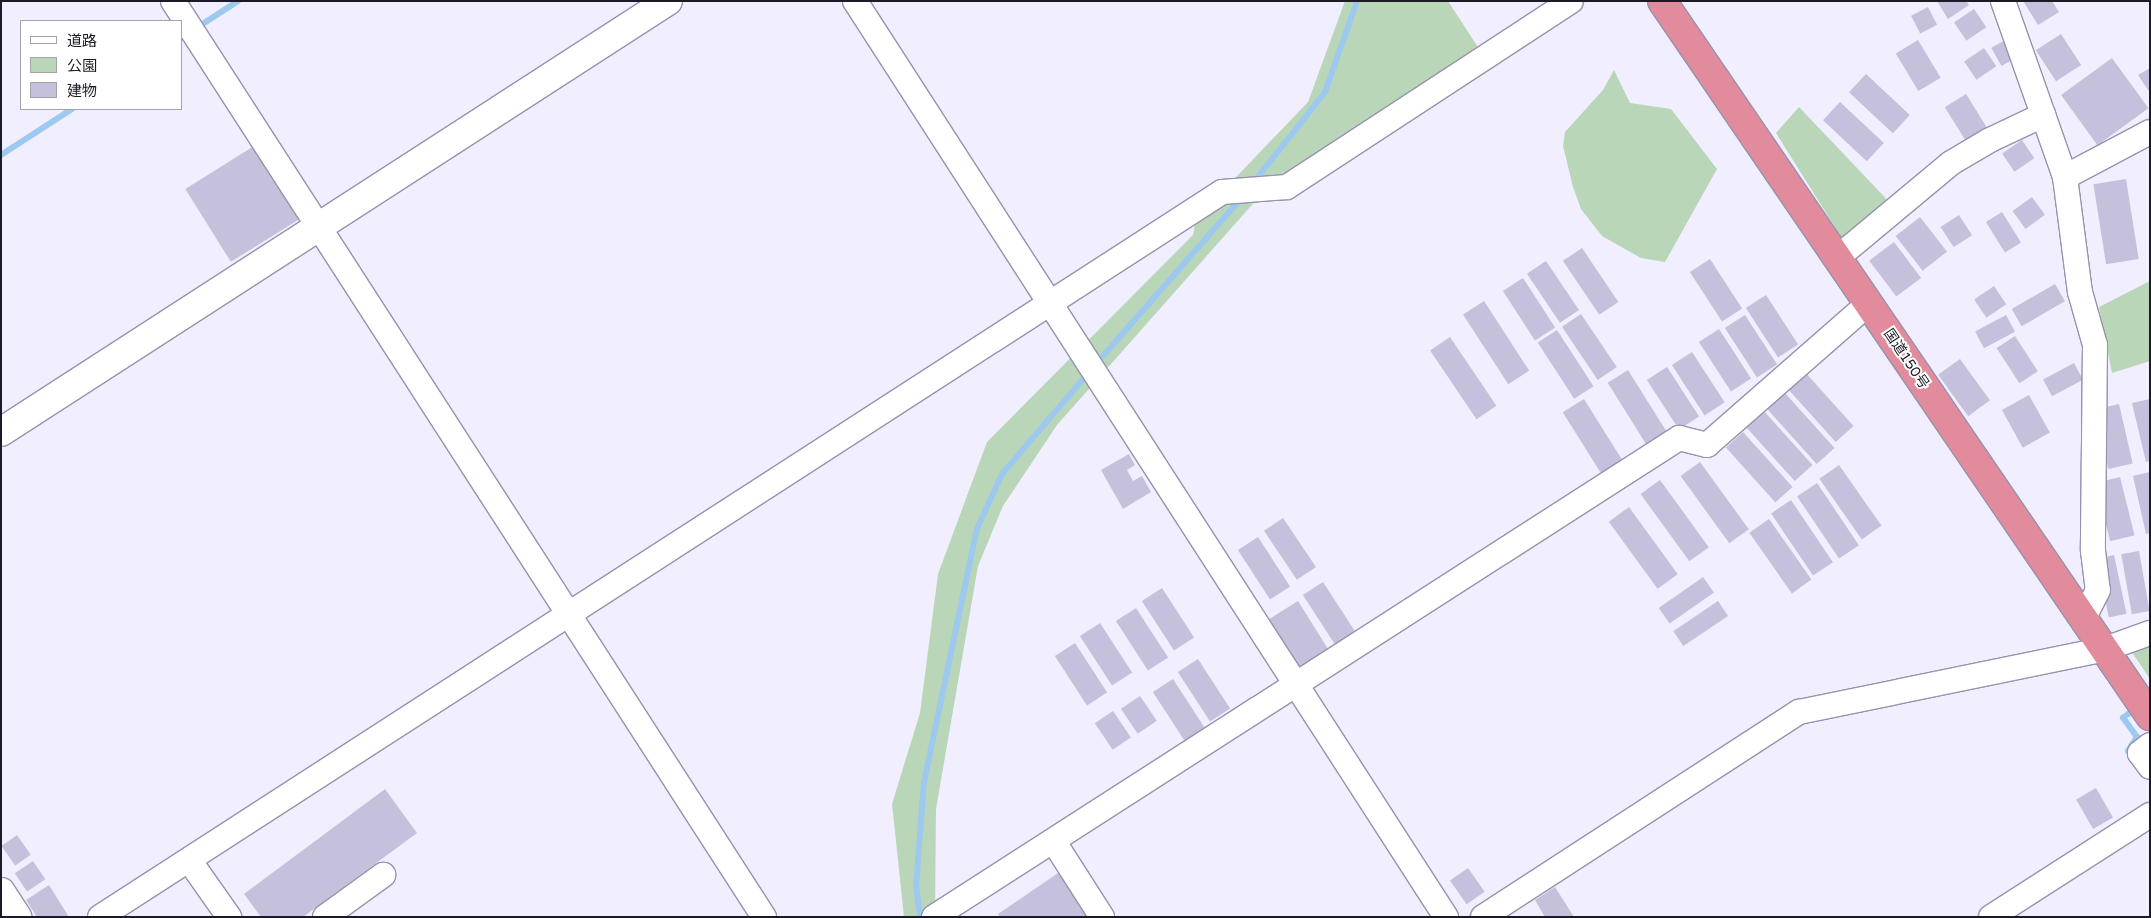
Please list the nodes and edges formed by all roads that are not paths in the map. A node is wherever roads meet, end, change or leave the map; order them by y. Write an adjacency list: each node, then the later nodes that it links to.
1 (173, 1): 10 (street)
2 (668, 1): 10 (street)
3 (855, 1): 12 (street)
4 (1570, 1): 12 (street)
5 (1662, 1): 11 (highway, 国道150号)
6 (2003, 1): 7 (street)
7 (2043, 115): 9 (street); 11 (street)
8 (2150, 132): 9 (street)
9 (2065, 177): 16 (street)
10 (319, 228): 14 (street); 15 (street)
11 (1837, 258): 13 (highway, 国道150号)
12 (1051, 304): 15 (street); 19 (street)
13 (1868, 304): 16 (highway, 国道150号); 19 (street)
14 (1, 432)
15 (568, 615): 25 (street); 32 (street)
16 (2084, 618): 18 (highway, 国道150号)
17 (2150, 633): 18 (street)
18 (2105, 649): 20 (highway, 国道150号); 36 (street)
19 (1298, 684): 24 (street); 35 (street)
20 (2150, 716)
21 (2150, 745): 22 (street)
22 (2150, 767)
23 (2150, 815): 37 (street)
24 (1054, 842): 33 (street); 34 (street)
25 (189, 860): 29 (street); 30 (street)
26 (383, 874): 31 (street)
27 (1, 892): 28 (street)
28 (17, 917)
29 (100, 917)
30 (229, 917)
31 (324, 917)
32 (764, 917)
33 (934, 917)
34 (1102, 917)
35 (1446, 917)
36 (1483, 917)
37 (1991, 917)

